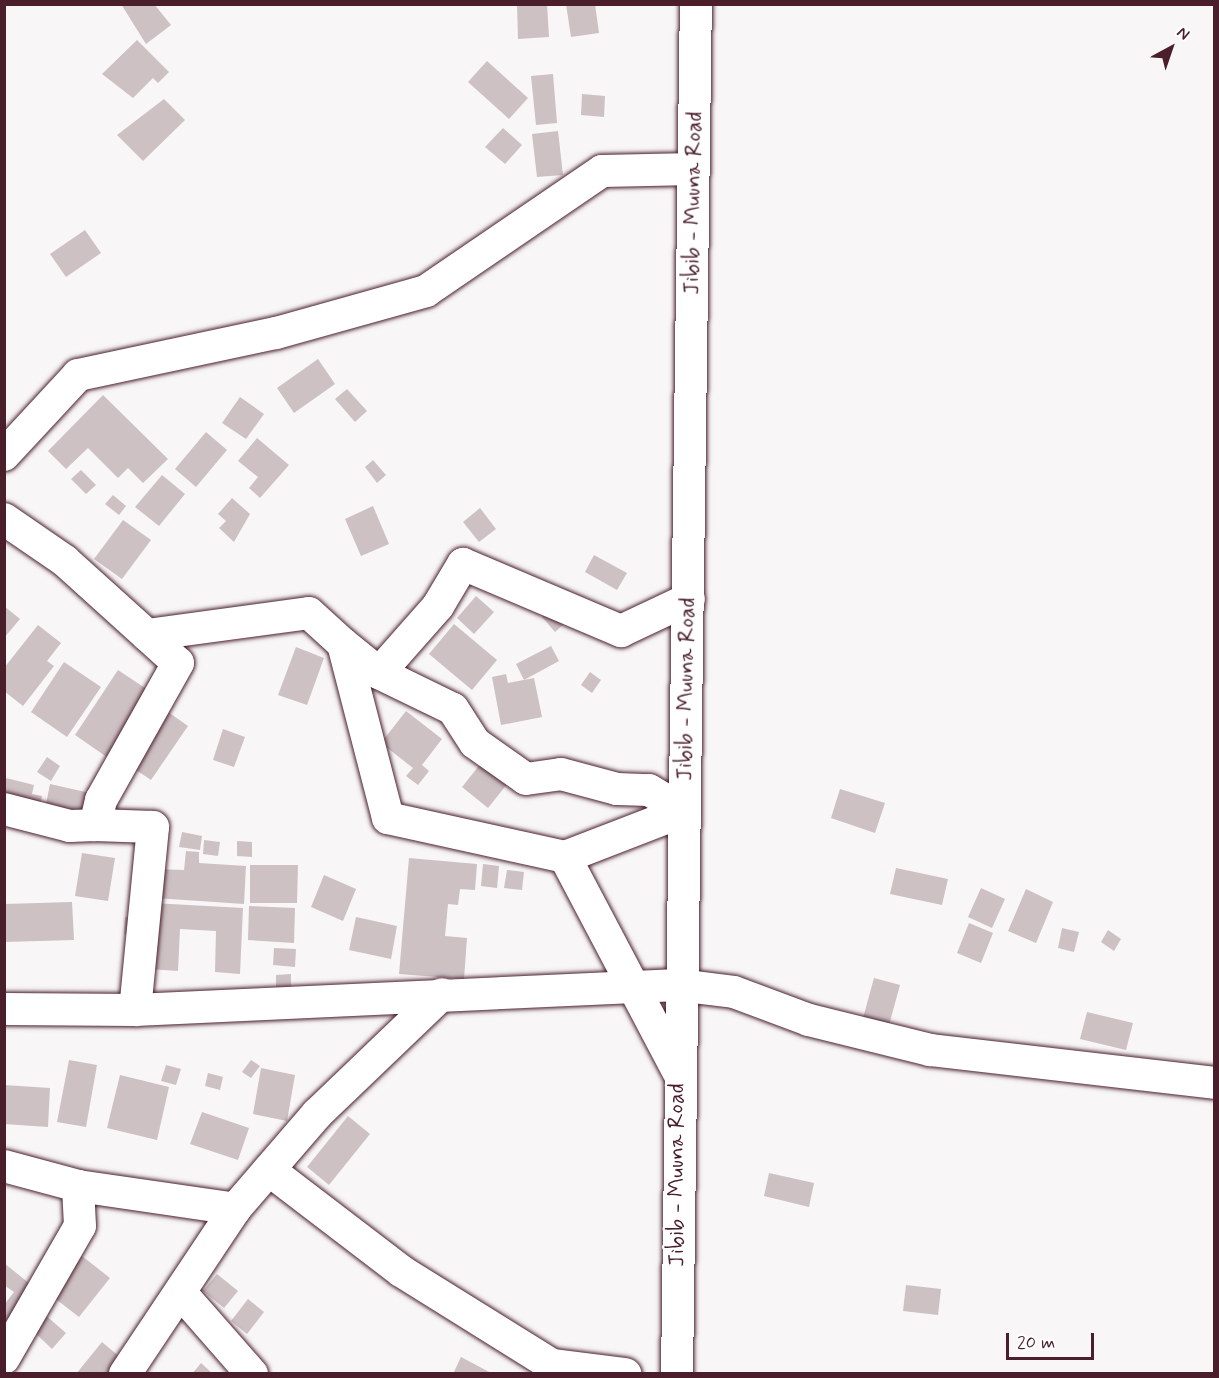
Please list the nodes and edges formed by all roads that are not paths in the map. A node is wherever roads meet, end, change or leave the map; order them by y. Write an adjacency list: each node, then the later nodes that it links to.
1 (696, 4): 2 (street, Jibib - Muuna Road)
2 (694, 169): 3 (street); 5 (street, Jibib - Muuna Road)
3 (4, 455)
4 (4, 519): 6 (street)
5 (689, 599): 8 (street); 10 (street, Jibib - Muuna Road)
6 (147, 635): 7 (street); 11 (street)
7 (343, 644): 8 (street); 12 (street)
8 (379, 673): 10 (street)
9 (4, 809): 11 (street)
10 (684, 811): 12 (street); 13 (street, Jibib - Muuna Road)
11 (95, 825): 17 (street)
12 (565, 857): 14 (street)
13 (678, 985): 14 (street); 18 (street, Jibib - Muuna Road); 19 (street)
14 (629, 987): 15 (street); 18 (street)
15 (442, 994): 17 (street); 21 (street)
16 (4, 1010): 17 (street)
17 (135, 1010)
18 (678, 1072): 29 (street, Jibib - Muuna Road)
19 (1215, 1083)
20 (4, 1166): 22 (street)
21 (269, 1170): 23 (street); 28 (street)
22 (78, 1186): 23 (street); 25 (street)
23 (235, 1209): 24 (street)
24 (181, 1293): 26 (street); 27 (street)
25 (4, 1358)
26 (124, 1374)
27 (252, 1374)
28 (625, 1374)
29 (677, 1374)

